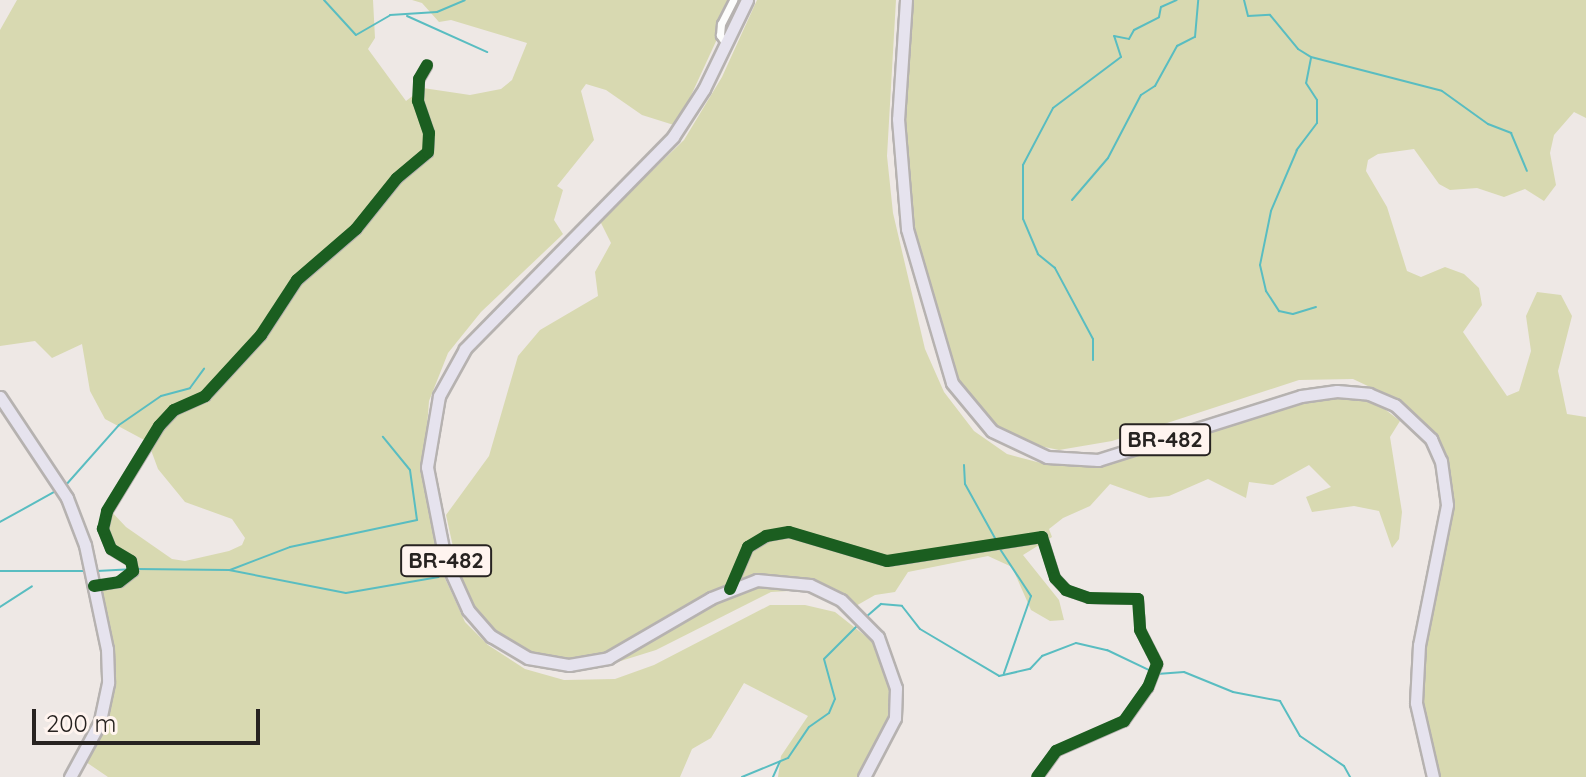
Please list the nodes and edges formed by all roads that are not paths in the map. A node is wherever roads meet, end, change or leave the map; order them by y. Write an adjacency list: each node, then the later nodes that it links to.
1 (733, 0): 4 (street)
2 (747, 0): 4 (highway, BR-482)
3 (906, 0): 12 (highway, BR-482)
4 (726, 44): 8 (highway, BR-482)
5 (427, 65): 7 (street)
6 (0, 397): 7 (highway)
7 (94, 586): 9 (highway)
8 (730, 589): 10 (highway, BR-482); 11 (street)
9 (70, 777)
10 (864, 777)
11 (1037, 777)
12 (1433, 777)

